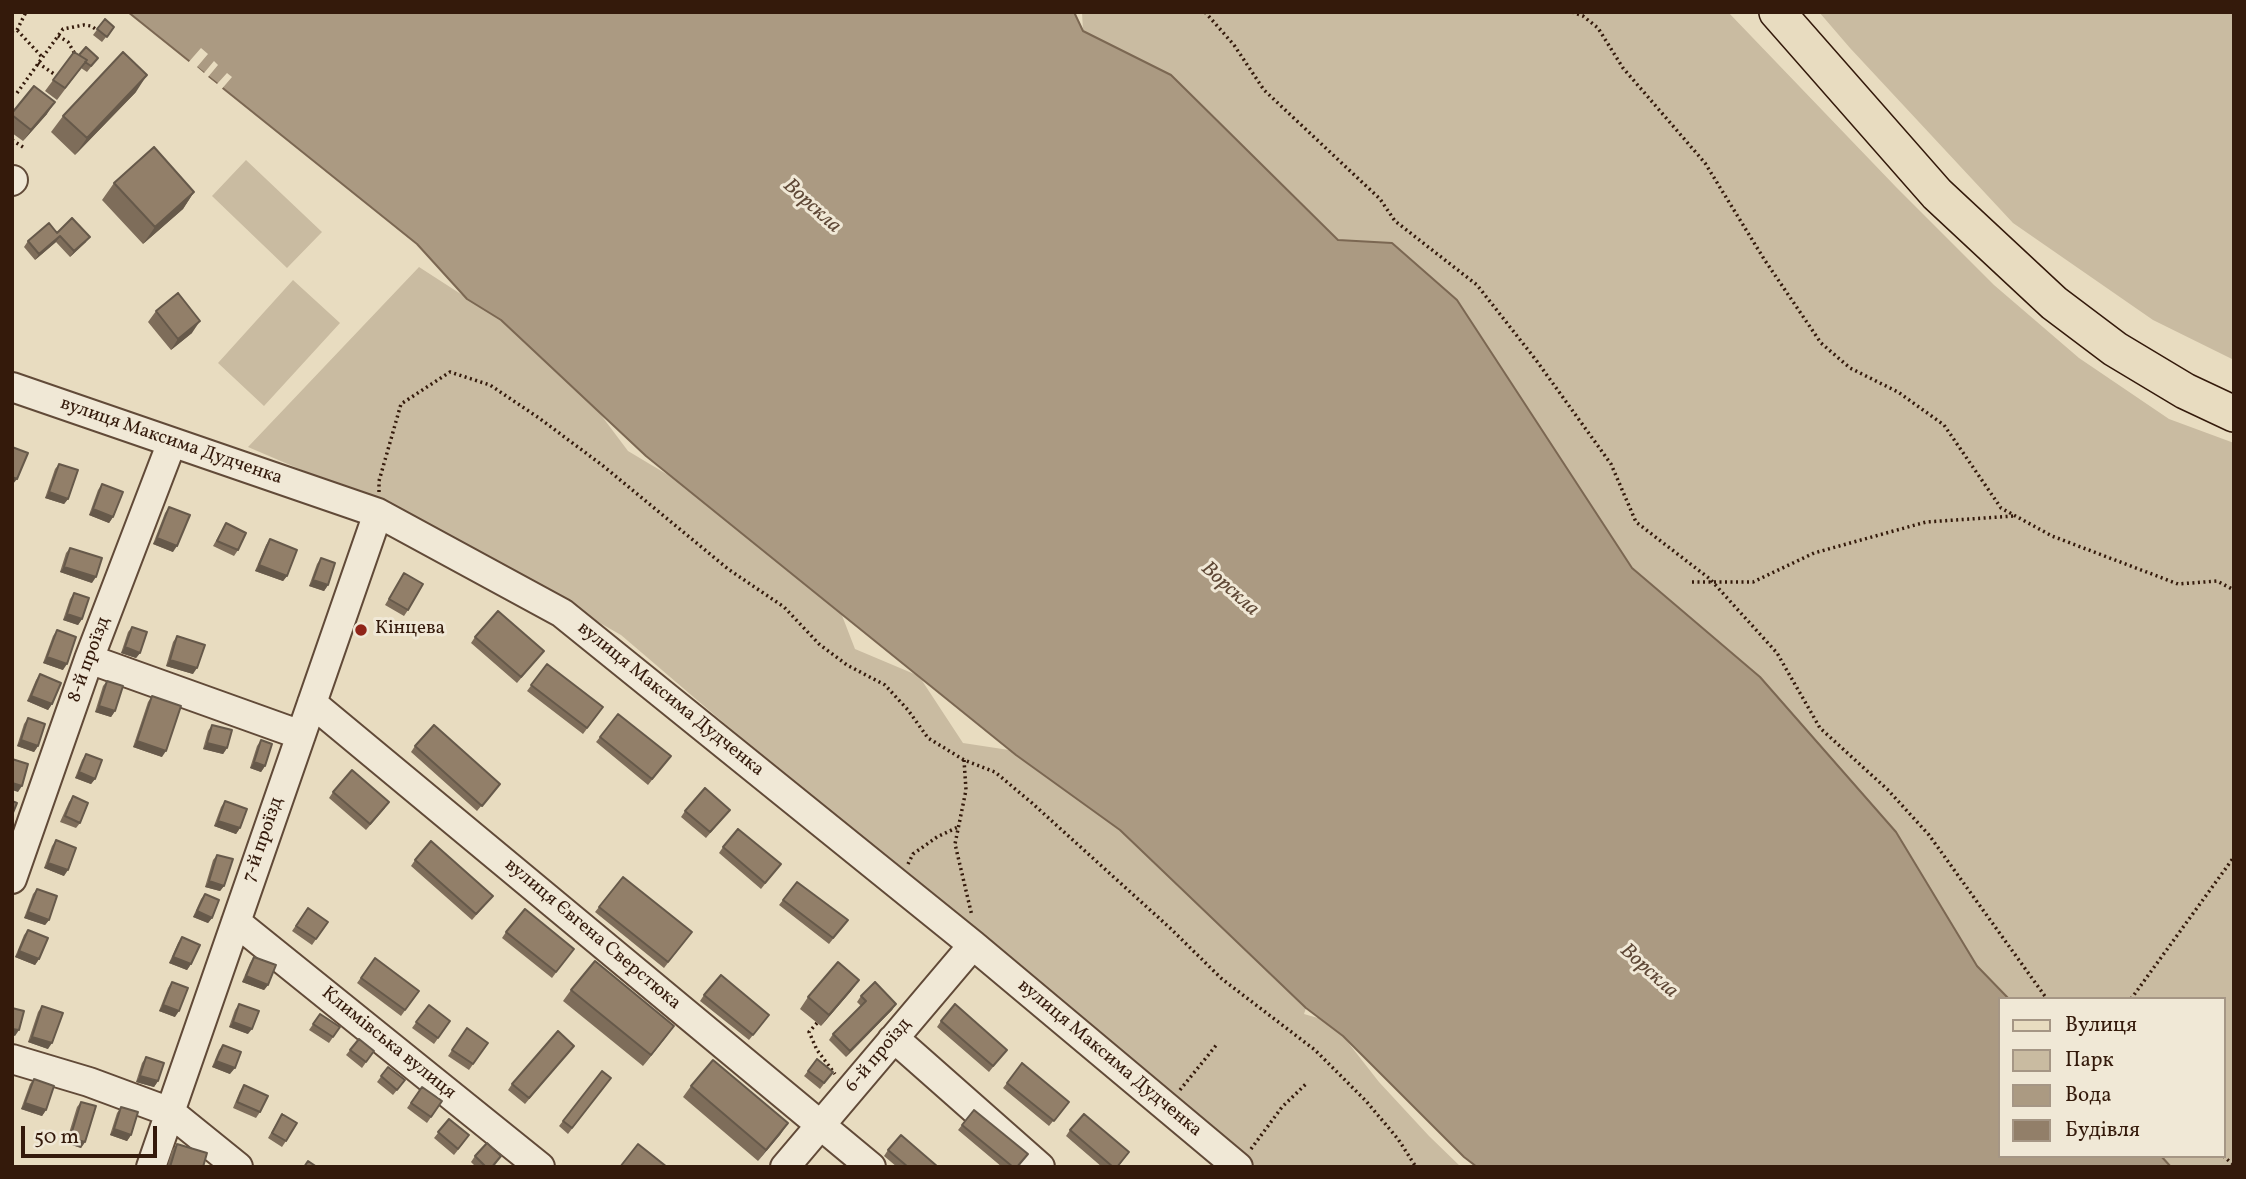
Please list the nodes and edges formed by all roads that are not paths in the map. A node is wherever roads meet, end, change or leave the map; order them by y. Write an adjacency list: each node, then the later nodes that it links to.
1 (1777, 12): 3 (main road)
2 (12, 387): 4 (street, вулиця Максима Дудченка)
3 (2234, 414)
4 (172, 442): 5 (street, вулиця Максима Дудченка); 6 (street, 8-й проїзд)
5 (378, 513): 7 (street, 7-й проїзд); 11 (street, вулиця Максима Дудченка)
6 (89, 659): 8 (street); 9 (street, 8-й проїзд)
7 (312, 703): 8 (street, 7-й проїзд); 15 (street, вулиця Євгена Сверстюка)
8 (301, 736): 10 (street, 7-й проїзд)
9 (12, 879)
10 (236, 922): 14 (street, 7-й проїзд); 19 (street, Климівська вулиця)
11 (973, 945): 12 (street, 6-й проїзд); 16 (street, вулиця Максима Дудченка)
12 (892, 1040): 15 (street, 6-й проїзд); 22 (street)
13 (12, 1059): 14 (street)
14 (170, 1112): 17 (street, 7-й проїзд); 18 (street)
15 (820, 1124): 20 (street, 6-й проїзд); 21 (street, вулиця Євгена Сверстюка)
16 (1244, 1159)
17 (151, 1167)
18 (238, 1167)
19 (540, 1167)
20 (785, 1167)
21 (871, 1167)
22 (1040, 1167)

